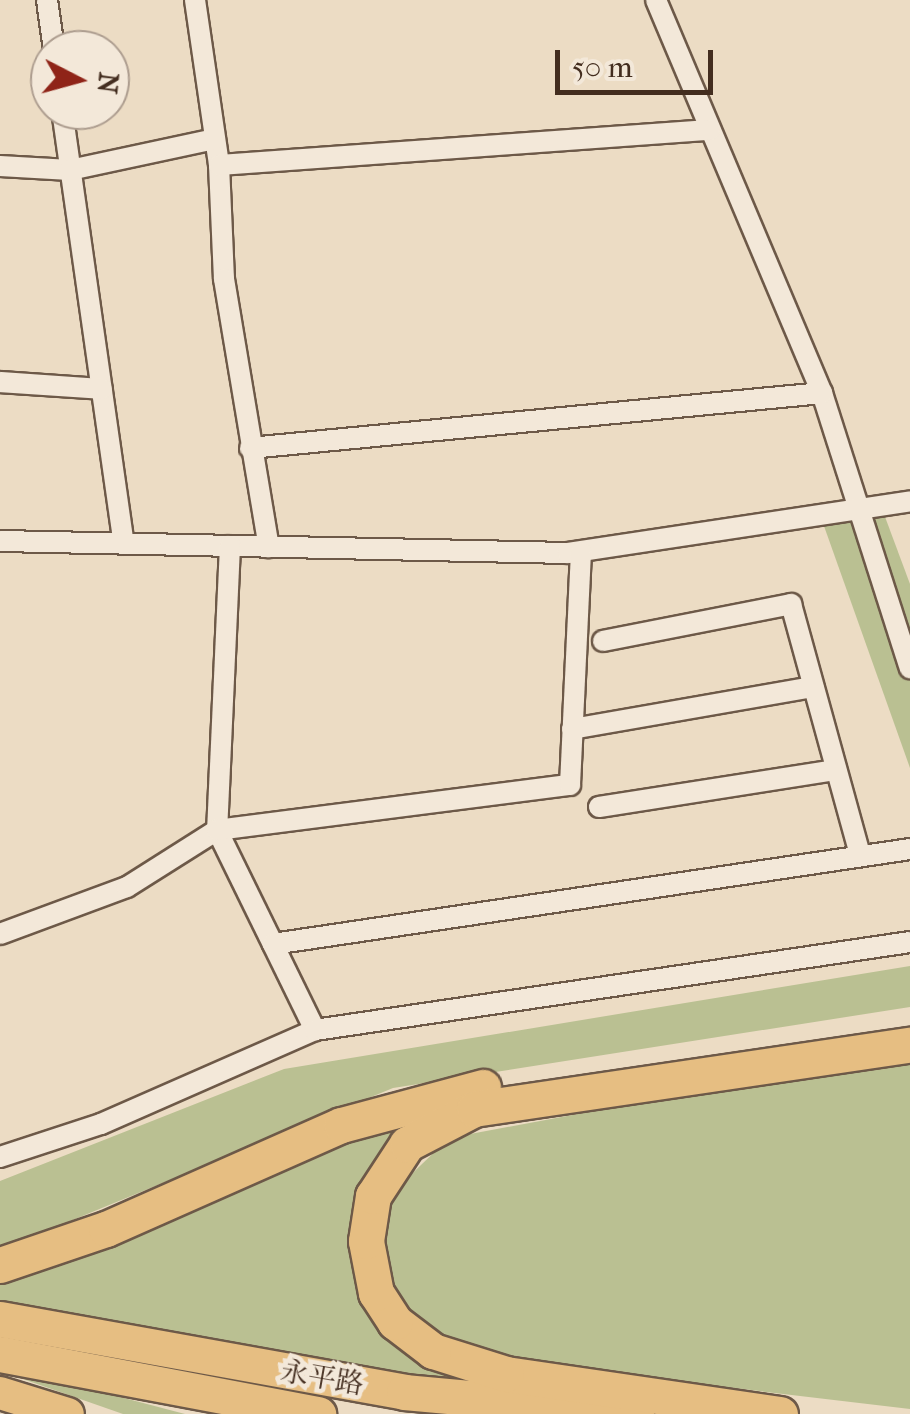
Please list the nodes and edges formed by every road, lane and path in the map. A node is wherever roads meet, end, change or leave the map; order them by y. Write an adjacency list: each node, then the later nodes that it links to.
1 (47, 0): 4 (street)
2 (194, 0): 7 (street)
3 (656, 0): 6 (street)
4 (51, 30)
5 (65, 130): 10 (street)
6 (710, 130): 9 (street); 13 (street)
7 (215, 138): 9 (street); 10 (street)
8 (0, 166): 10 (street)
9 (220, 166): 14 (street)
10 (70, 170): 12 (street)
11 (0, 382): 12 (street)
12 (102, 389): 18 (street)
13 (822, 393): 14 (street); 16 (street)
14 (250, 448): 20 (street)
15 (910, 501): 16 (street)
16 (864, 512): 21 (street); 23 (street)
17 (0, 541): 18 (street)
18 (124, 544): 19 (street)
19 (230, 546): 20 (street); 28 (street)
20 (269, 547): 21 (street)
21 (581, 552): 25 (street)
22 (602, 641): 24 (street)
23 (910, 668)
24 (813, 687): 25 (street); 26 (street)
25 (572, 729): 28 (street)
26 (836, 770): 27 (street); 30 (street)
27 (600, 806)
28 (217, 830): 31 (street); 33 (street)
29 (910, 849): 30 (street)
30 (860, 854): 33 (street)
31 (0, 934)
32 (910, 942): 35 (street)
33 (273, 944): 35 (street)
34 (910, 1027): 38 (highway)
35 (314, 1030): 37 (street)
36 (910, 1045): 45 (highway)
37 (0, 1157)
38 (0, 1264)
39 (0, 1319): 44 (highway, 永平路)
40 (0, 1354): 43 (highway, 永平路)
41 (0, 1393): 42 (main road)
42 (68, 1414)
43 (318, 1414)
44 (647, 1414)
45 (780, 1414)

